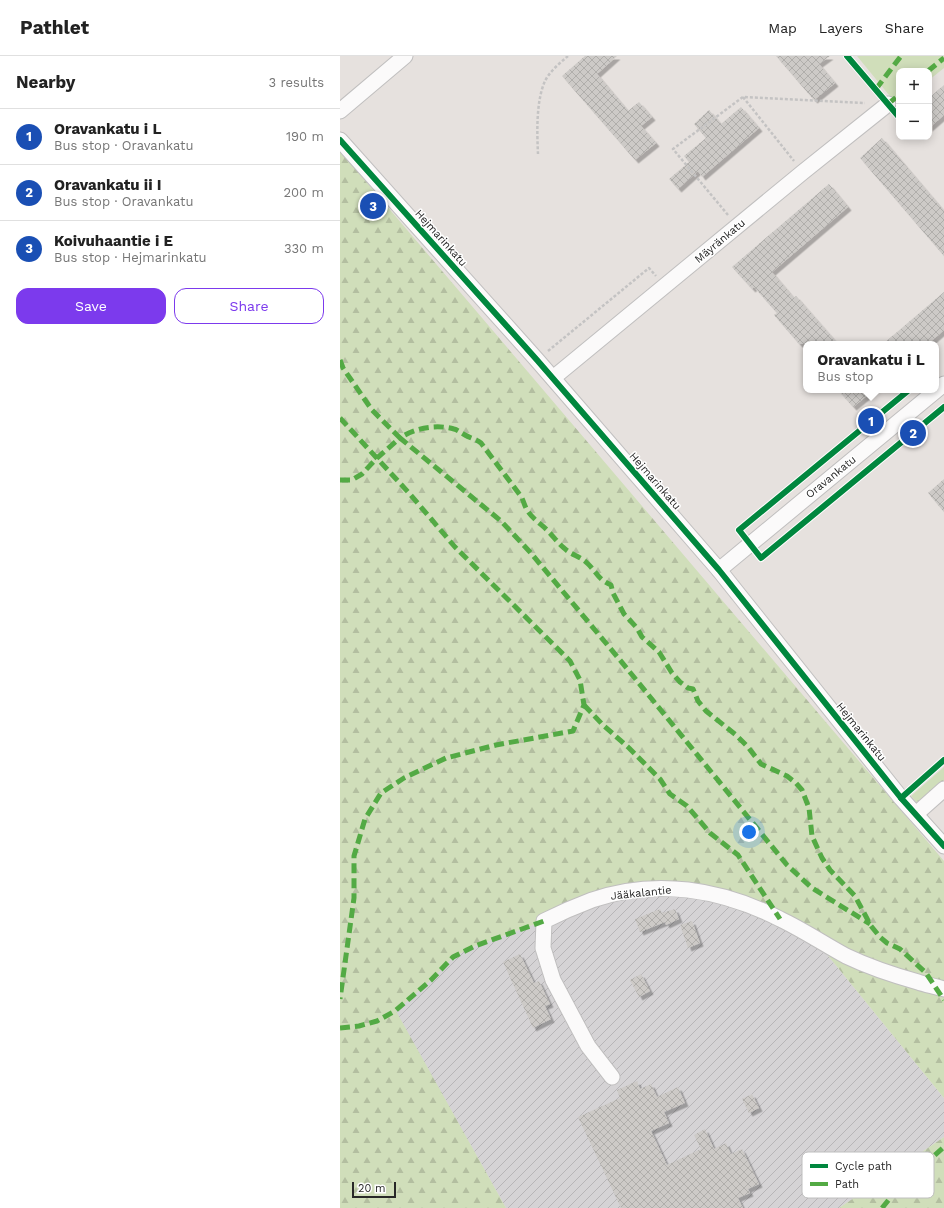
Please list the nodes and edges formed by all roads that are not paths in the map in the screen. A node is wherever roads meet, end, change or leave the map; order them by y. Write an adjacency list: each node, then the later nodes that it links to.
1 (405, 56): 3 (street)
2 (888, 104): 5 (street, Mäyränkatu)
3 (340, 111)
4 (340, 140): 5 (street, Hejmarinkatu)
5 (553, 378): 7 (street, Hejmarinkatu)
6 (933, 393): 7 (street, Oravankatu)
7 (719, 570): 9 (street, Hejmarinkatu)
8 (944, 789): 9 (street)
9 (916, 814): 10 (street, Hejmarinkatu)
10 (944, 846)
11 (944, 989): 12 (street, Jääkalantie)
12 (612, 1076)

